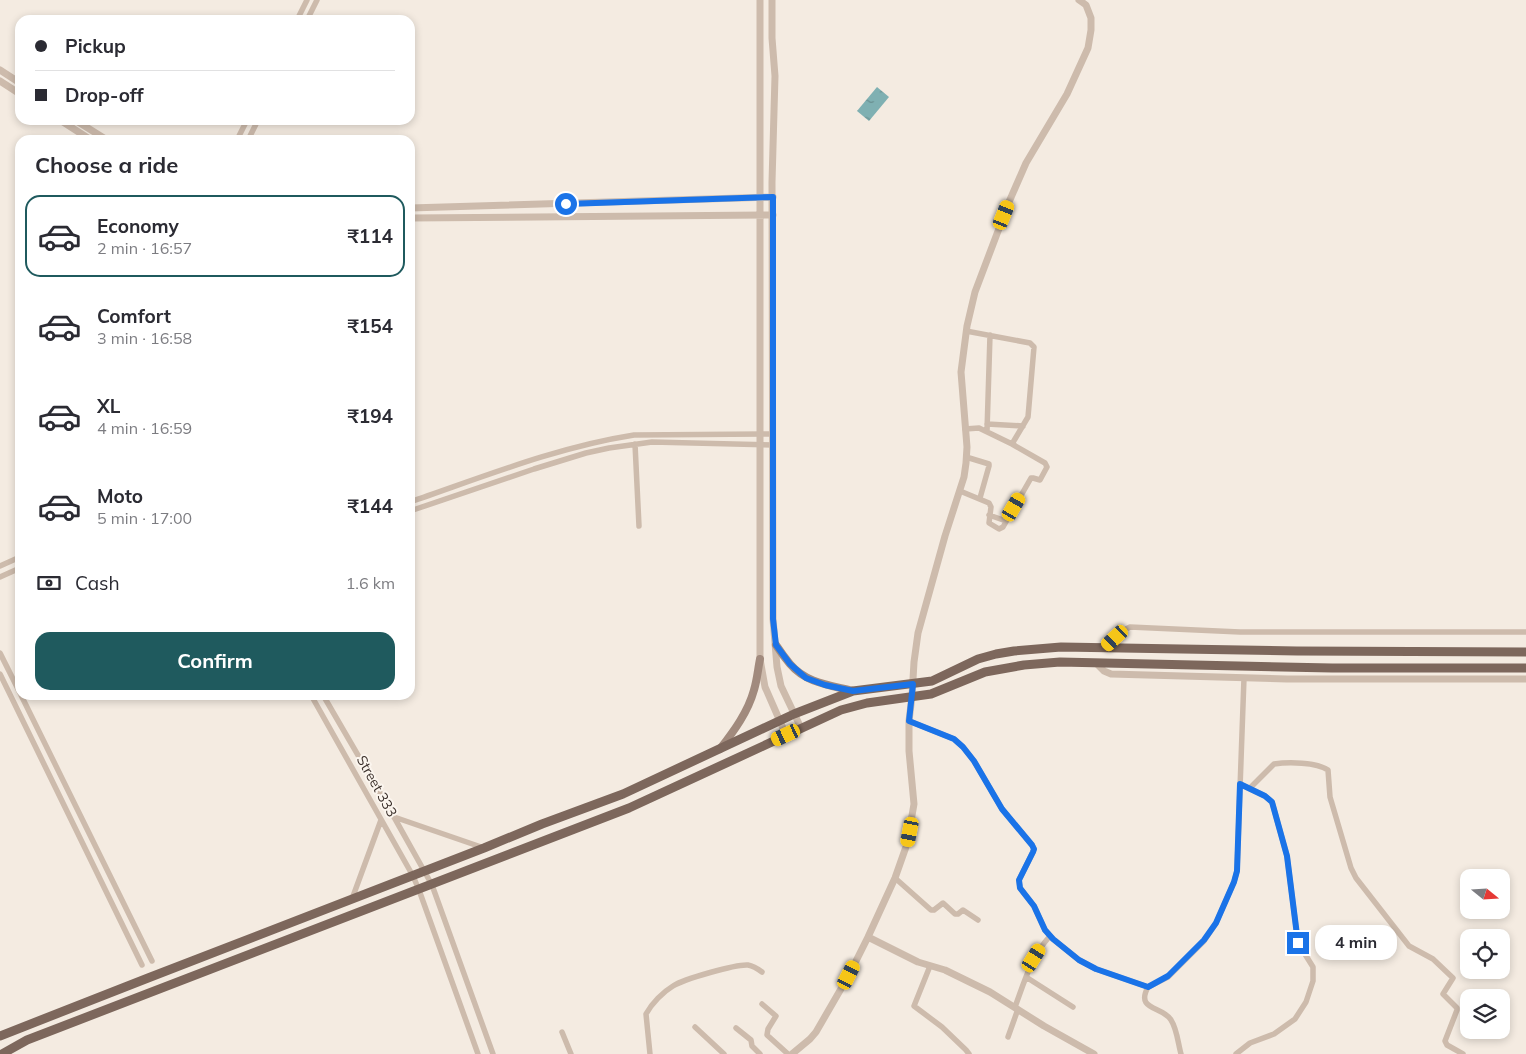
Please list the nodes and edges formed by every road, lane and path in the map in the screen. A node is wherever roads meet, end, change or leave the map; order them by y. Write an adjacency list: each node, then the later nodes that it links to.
1 (307, 0): 6 (street)
2 (317, 0): 7 (street)
3 (760, 0): 17 (street)
4 (772, 0): 16 (street)
5 (1079, 0): 22 (street)
6 (300, 15)
7 (310, 15)
8 (0, 70): 9 (street)
9 (15, 80)
10 (0, 81): 11 (street)
11 (15, 91)
12 (68, 125): 14 (street)
13 (83, 125): 15 (street)
14 (83, 135)
15 (99, 135)
16 (773, 197): 17 (street); 19 (street)
17 (760, 198): 18 (street); 20 (street)
18 (415, 208)
19 (773, 215): 20 (street); 28 (street)
20 (760, 216): 21 (street); 29 (street)
21 (415, 218)
22 (966, 331): 23 (street); 26 (street)
23 (990, 335): 24 (street); 25 (street)
24 (987, 424): 25 (street); 27 (street)
25 (1023, 426): 31 (street)
26 (965, 429): 27 (street); 34 (street)
27 (986, 431): 31 (street)
28 (773, 434): 29 (street); 33 (street)
29 (760, 435): 32 (street); 37 (street)
30 (635, 444): 32 (street); 38 (street); 41 (street)
31 (1012, 444): 40 (street)
32 (760, 445): 33 (street); 51 (street)
33 (773, 445): 47 (street)
34 (966, 457): 35 (street); 36 (street)
35 (960, 491): 36 (street); 58 (street)
36 (980, 498): 39 (street)
37 (415, 500)
38 (415, 509)
39 (990, 515): 40 (street); 40 (street)
40 (1006, 521)
41 (639, 526)
42 (15, 559): 43 (street)
43 (0, 566)
44 (15, 570): 45 (street)
45 (0, 577)
46 (1526, 632): 48 (street)
47 (776, 645): 59 (main road); 64 (street)
48 (1105, 648): 49 (main road); 58 (main road)
49 (1526, 652)
50 (0, 653): 57 (street)
51 (760, 659): 65 (street); 69 (main road)
52 (1097, 664): 53 (main road); 55 (street); 60 (main road)
53 (1526, 668)
54 (0, 674): 85 (street)
55 (1244, 678): 56 (street); 70 (street)
56 (1526, 678)
57 (15, 684)
58 (913, 684): 59 (main road); 60 (street)
59 (853, 691): 64 (main road)
60 (912, 696): 66 (street); 67 (main road)
61 (23, 700): 84 (street)
62 (314, 700): 73 (street, Street 333)
63 (326, 700): 72 (street, Street 333)
64 (794, 714): 65 (main road); 67 (street)
65 (780, 721): 68 (street); 69 (main road)
66 (909, 721): 77 (street); 82 (street)
67 (801, 728): 68 (main road)
68 (786, 735): 78 (main road)
69 (719, 750): 74 (main road)
70 (1240, 784): 71 (street); 89 (street)
71 (1250, 788): 109 (street); 110 (street)
72 (394, 817): 74 (street); 75 (street, Street 333)
73 (381, 820): 76 (street, Street 333); 80 (street)
74 (484, 848): 75 (main road)
75 (425, 870): 76 (main road); 78 (street, Street 333)
76 (413, 876): 79 (street, Street 333); 80 (main road)
77 (895, 878): 81 (street); 83 (street)
78 (432, 886): 79 (main road); 100 (street, Street 333)
79 (419, 890): 98 (main road); 99 (street, Street 333)
80 (352, 899): 96 (main road)
81 (978, 920)
82 (1050, 936): 88 (street); 89 (street)
83 (868, 937): 86 (street); 105 (street)
84 (152, 961)
85 (142, 965)
86 (930, 966): 92 (street); 106 (street)
87 (762, 972): 102 (street)
88 (1026, 977): 91 (street); 92 (street)
89 (1148, 987): 108 (street)
90 (762, 1004): 105 (street)
91 (1073, 1007)
92 (1017, 1008): 97 (street); 107 (street)
93 (695, 1028): 103 (street)
94 (736, 1028): 104 (street)
95 (562, 1032): 101 (street)
96 (0, 1036)
97 (1008, 1037)
98 (2, 1054)
99 (478, 1054)
100 (493, 1054)
101 (571, 1054)
102 (650, 1054)
103 (724, 1054)
104 (760, 1054)
105 (790, 1054)
106 (969, 1054)
107 (1094, 1054)
108 (1181, 1054)
109 (1236, 1054)
110 (1462, 1054)

